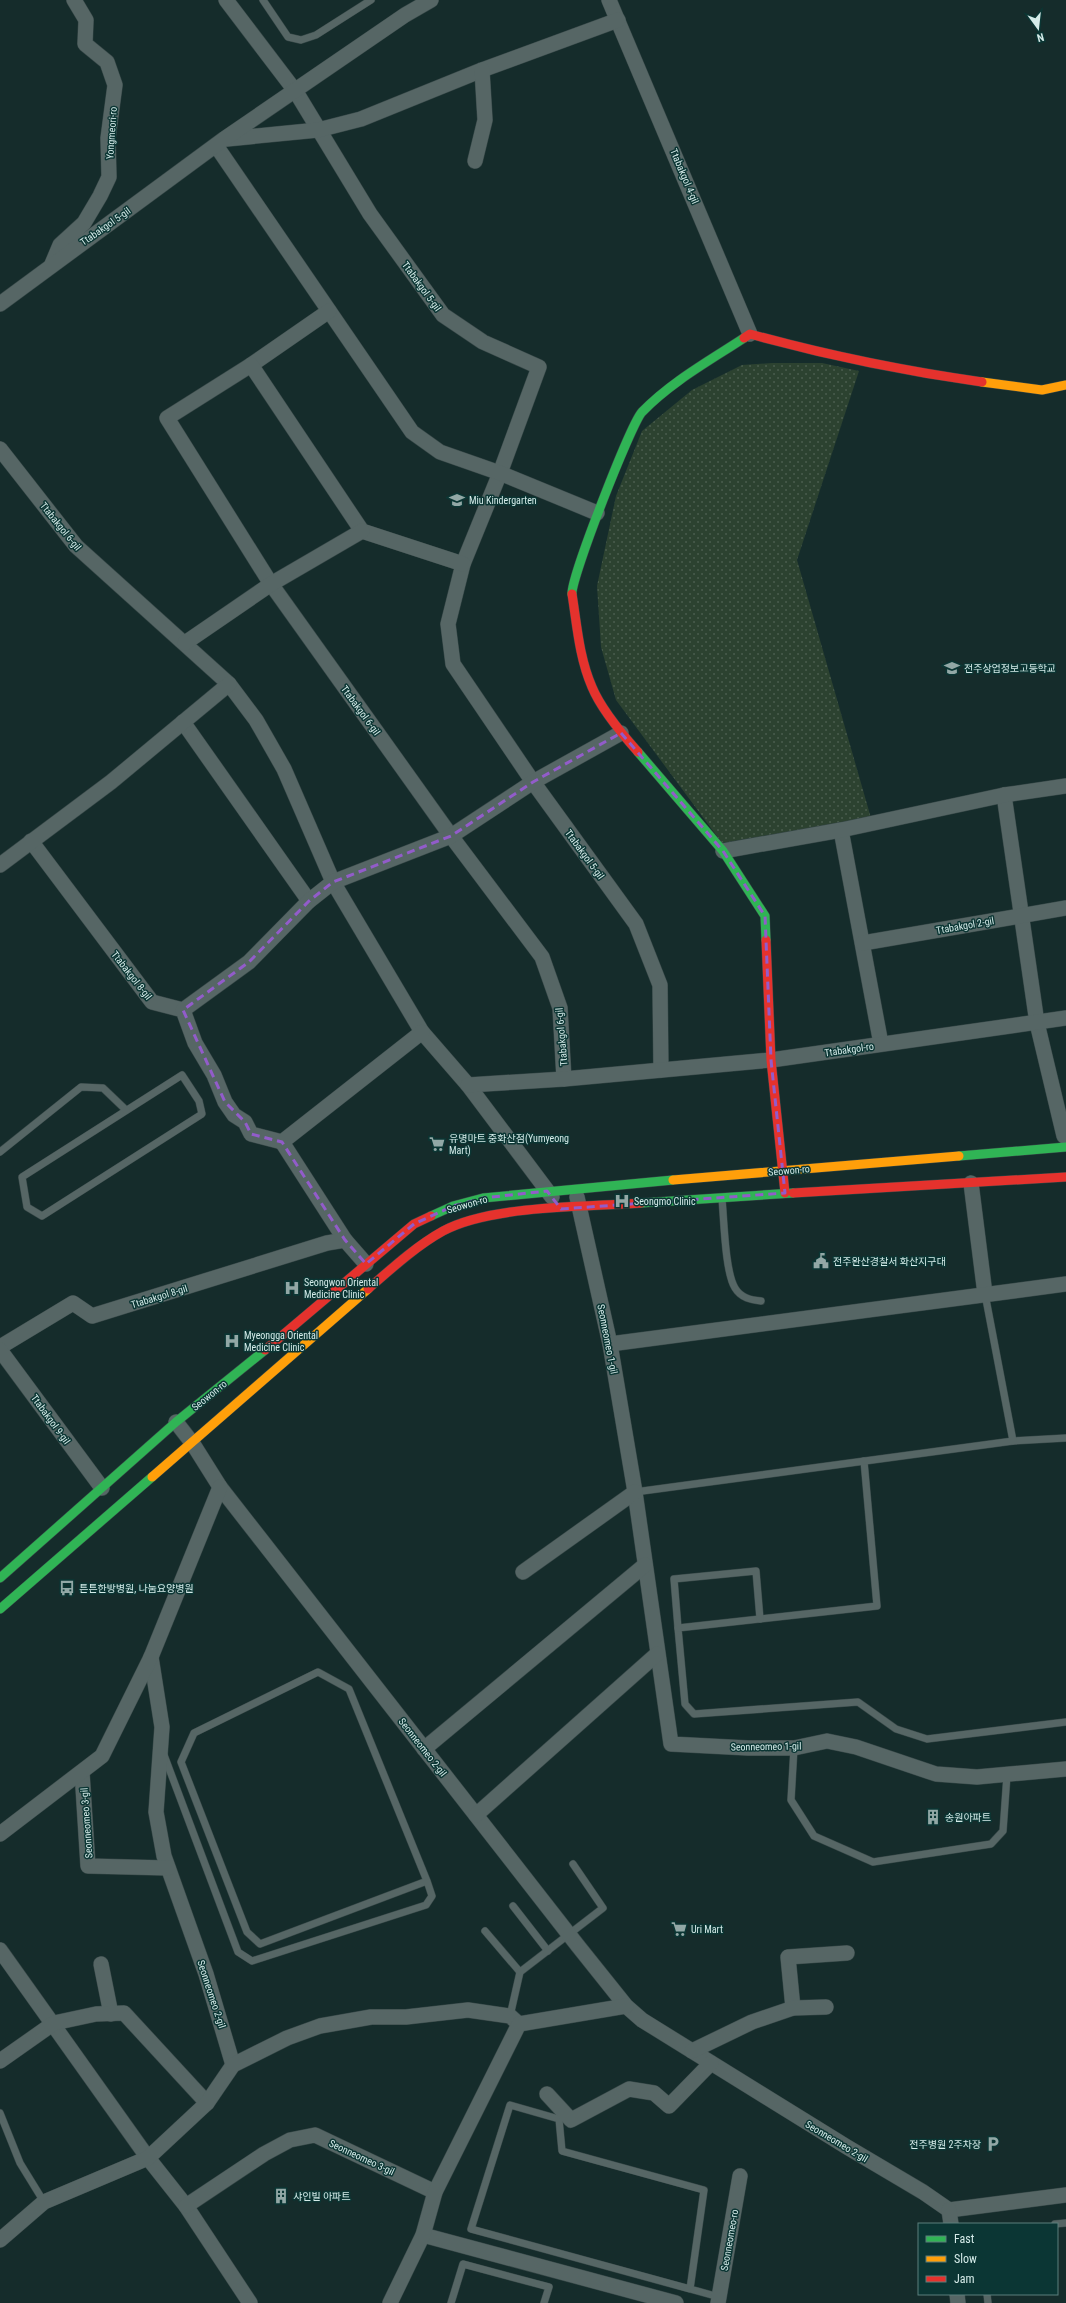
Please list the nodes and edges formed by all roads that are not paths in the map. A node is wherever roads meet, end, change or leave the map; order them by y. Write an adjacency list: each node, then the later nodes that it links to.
1 (74, 0): 13 (street, Yongmeori-ro)
2 (226, 0): 9 (street, Ttabakgol 5-gil)
3 (263, 0): 4 (lane)
4 (371, 0)
5 (431, 0): 9 (street, Ttabakgol 5-gil)
6 (610, 0): 7 (street, Ttabakgol 4-gil)
7 (618, 20): 8 (street); 16 (street, Ttabakgol 4-gil)
8 (482, 70): 10 (street); 12 (street)
9 (296, 92): 10 (street, Ttabakgol 5-gil); 11 (street, Ttabakgol 5-gil)
10 (318, 130): 11 (street); 20 (street, Ttabakgol 5-gil)
11 (221, 143): 13 (street, Ttabakgol 5-gil); 15 (street)
12 (475, 161)
13 (52, 264): 14 (street)
14 (0, 304)
15 (329, 311): 17 (street); 20 (street)
16 (750, 334): 18 (street); 21 (street)
17 (251, 365): 22 (street); 24 (street, Ttabakgol 6-gil)
18 (1066, 386)
19 (0, 449): 25 (street, Ttabakgol 6-gil)
20 (500, 473): 21 (street); 23 (street, Ttabakgol 5-gil)
21 (597, 513): 28 (street)
22 (362, 530): 23 (street); 24 (street)
23 (463, 564): 29 (street, Ttabakgol 5-gil)
24 (271, 584): 25 (street); 33 (street, Ttabakgol 6-gil)
25 (185, 642): 26 (street, Ttabakgol 6-gil)
26 (229, 684): 27 (street); 37 (street, Ttabakgol 6-gil)
27 (183, 722): 34 (street); 38 (street)
28 (621, 733): 29 (street); 35 (street)
29 (533, 782): 33 (street); 48 (street, Ttabakgol 5-gil)
30 (1066, 786): 31 (street)
31 (1004, 795): 32 (street); 40 (street)
32 (841, 830): 35 (street); 41 (street)
33 (451, 836): 37 (street); 49 (street, Ttabakgol 6-gil)
34 (31, 842): 36 (street); 42 (street, Ttabakgol 8-gil)
35 (723, 851): 47 (street)
36 (0, 865)
37 (333, 882): 38 (street); 45 (street, Ttabakgol 6-gil)
38 (309, 901): 42 (street)
39 (1066, 908): 40 (street, Ttabakgol 2-gil)
40 (1021, 916): 41 (street, Ttabakgol 2-gil); 44 (street)
41 (863, 943): 46 (street)
42 (183, 1010): 52 (street)
43 (1066, 1018): 44 (street)
44 (1037, 1023): 46 (street, Ttabakgol-ro); 53 (street)
45 (422, 1032): 50 (street, Ttabakgol 6-gil); 52 (street)
46 (881, 1044): 47 (street, Ttabakgol-ro)
47 (771, 1060): 48 (street, Ttabakgol-ro); 55 (street)
48 (660, 1070): 49 (street)
49 (564, 1079): 50 (street, Ttabakgol 6-gil)
50 (468, 1085): 59 (street, Ttabakgol 6-gil)
51 (126, 1110): 51 (lane); 54 (lane)
52 (282, 1142): 64 (street)
53 (1065, 1142): 55 (street, Seowon-ro)
54 (0, 1152)
55 (783, 1170): 58 (street, Seowon-ro); 60 (street)
56 (1066, 1177): 57 (street, Seowon-ro)
57 (971, 1183): 60 (street, Seowon-ro); 67 (street)
58 (575, 1188): 59 (street, Seowon-ro); 62 (street, Seonneomeo 1-gil)
59 (548, 1190): 63 (street, Ttabakgol 6-gil); 65 (street, Seowon-ro)
60 (785, 1193): 61 (street, Seowon-ro)
61 (722, 1197): 62 (street, Seowon-ro); 68 (lane)
62 (579, 1208): 63 (street, Seowon-ro); 69 (street, Seonneomeo 1-gil)
63 (561, 1209): 74 (street, Seowon-ro)
64 (345, 1240): 65 (street); 70 (street, Ttabakgol 8-gil)
65 (366, 1264): 71 (street, Seowon-ro)
66 (1066, 1284): 67 (street)
67 (985, 1294): 69 (street); 73 (lane)
68 (761, 1301)
69 (610, 1344): 78 (street, Seonneomeo 1-gil)
70 (0, 1348): 77 (street, Ttabakgol 9-gil)
71 (176, 1422): 74 (street, Seonneomeo 2-gil); 77 (street, Seowon-ro)
72 (1066, 1438): 73 (lane)
73 (1014, 1441): 75 (lane)
74 (193, 1444): 76 (street, Seonneomeo 2-gil); 82 (street, Seowon-ro)
75 (864, 1461): 78 (lane); 83 (lane)
76 (220, 1487): 86 (street); 90 (street, Seonneomeo 2-gil)
77 (102, 1488): 81 (street, Seowon-ro)
78 (635, 1492): 79 (street, Seonneomeo 1-gil); 80 (street)
79 (645, 1565): 85 (street, Seonneomeo 1-gil); 90 (street)
80 (523, 1572)
81 (0, 1578)
82 (0, 1609)
83 (760, 1619): 84 (lane); 84 (lane)
84 (678, 1628): 87 (lane)
85 (657, 1654): 89 (street, Seonneomeo 1-gil); 94 (street)
86 (150, 1657): 88 (street, Seonneomeo 2-gil); 92 (street, Seonneomeo 3-gil)
87 (1066, 1722)
88 (161, 1748): 97 (street, Seonneomeo 2-gil); 98 (lane)
89 (794, 1748): 93 (street, Seonneomeo 1-gil); 93 (lane)
90 (424, 1749): 94 (street, Seonneomeo 2-gil)
91 (1066, 1769): 93 (street, Seonneomeo 1-gil)
92 (82, 1772): 95 (street, Seonneomeo 3-gil); 97 (street, Seonneomeo 3-gil)
93 (1007, 1775)
94 (476, 1815): 101 (street, Seonneomeo 2-gil)
95 (0, 1834)
96 (573, 1864): 101 (lane)
97 (168, 1868): 116 (street, Seonneomeo 2-gil)
98 (427, 1881): 98 (lane)
99 (513, 1906): 103 (lane)
100 (485, 1931): 106 (lane)
101 (569, 1935): 103 (lane); 107 (street, Seonneomeo 2-gil)
102 (0, 1950): 112 (street)
103 (548, 1951): 106 (lane)
104 (847, 1953): 109 (street)
105 (101, 1964): 110 (street)
106 (520, 1972): 111 (lane)
107 (626, 2006): 111 (street); 113 (street, Seonneomeo 2-gil)
108 (826, 2007): 109 (street)
109 (793, 2008): 113 (street)
110 (111, 2014): 112 (street); 118 (street)
111 (514, 2020): 116 (street); 122 (street)
112 (54, 2023): 114 (street); 120 (street)
113 (692, 2051): 115 (street, Seonneomeo 2-gil)
114 (0, 2061)
115 (711, 2063): 117 (street); 126 (street, Seonneomeo 2-gil)
116 (233, 2065): 118 (street)
117 (547, 2094)
118 (207, 2103): 120 (street)
119 (0, 2114): 124 (lane)
120 (148, 2158): 124 (street); 125 (street)
121 (740, 2176): 130 (street, Seonneomeo-ro)
122 (436, 2192): 125 (street, Seonneomeo 3-gil); 127 (street)
123 (1066, 2195): 126 (street, Seonneomeo 2-gil)
124 (44, 2202): 128 (street)
125 (186, 2206): 131 (street)
126 (950, 2217)
127 (423, 2235): 132 (street); 135 (street)
128 (0, 2240)
129 (690, 2289): 129 (lane); 130 (lane)
130 (719, 2300)
131 (250, 2303)
132 (390, 2303)
133 (451, 2303): 134 (lane)
134 (544, 2303)
135 (676, 2303)

